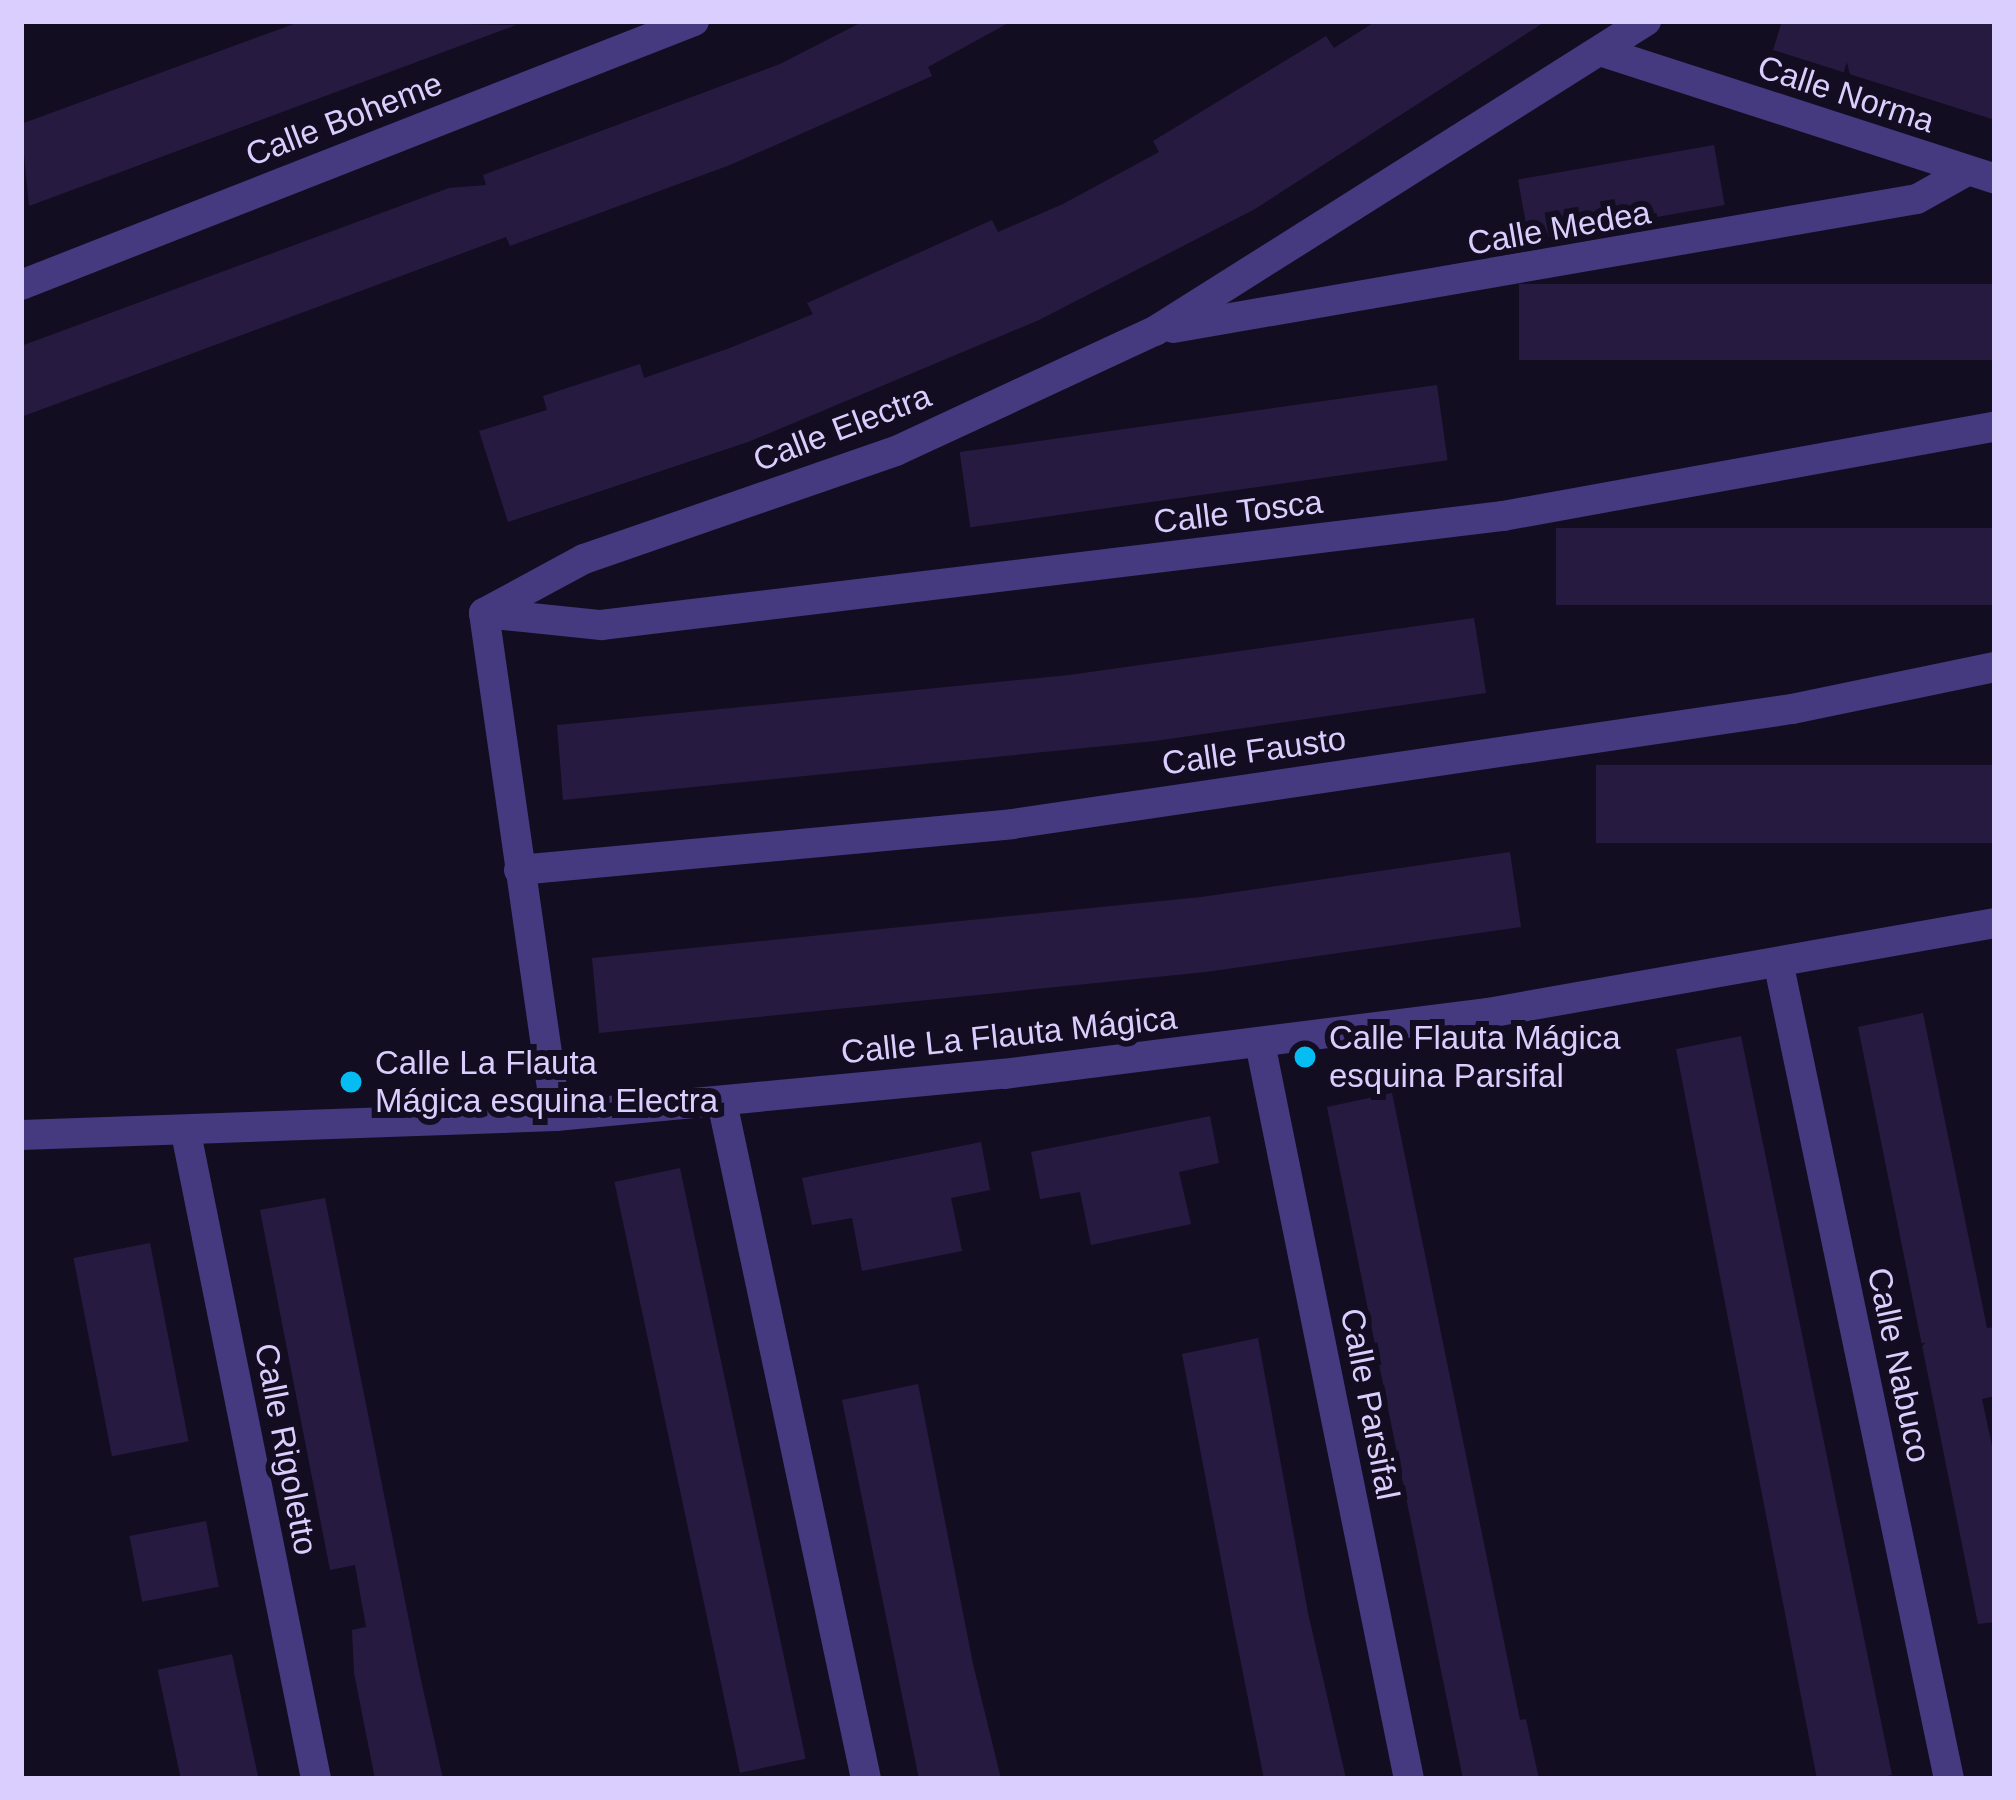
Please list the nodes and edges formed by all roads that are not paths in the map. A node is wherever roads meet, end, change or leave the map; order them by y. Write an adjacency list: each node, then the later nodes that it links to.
1 (694, 21): 5 (street, Calle Boheme)
2 (1646, 21): 3 (street, Calle Electra)
3 (1606, 52): 4 (street, Calle Norma); 6 (street, Calle Electra)
4 (1981, 175): 6 (street, Calle Medea)
5 (21, 285)
6 (1155, 331): 8 (street, Calle Electra)
7 (1995, 427): 8 (street, Calle Tosca)
8 (484, 613): 10 (street)
9 (1995, 667): 10 (street, Calle Fausto)
10 (519, 870): 15 (street)
11 (1995, 923): 12 (street, Calle La Flauta Mágica)
12 (1779, 966): 13 (street, Calle La Flauta Mágica); 21 (street, Calle Nabuco)
13 (1261, 1043): 14 (street, Calle La Flauta Mágica); 20 (street, Calle Parsifal)
14 (722, 1102): 15 (street, Calle La Flauta Mágica); 19 (street)
15 (556, 1116): 16 (street, Calle La Flauta Mágica)
16 (186, 1133): 17 (street, Calle La Flauta Mágica); 18 (street, Calle Rigoletto)
17 (21, 1135)
18 (316, 1779)
19 (866, 1779)
20 (1408, 1779)
21 (1949, 1779)

